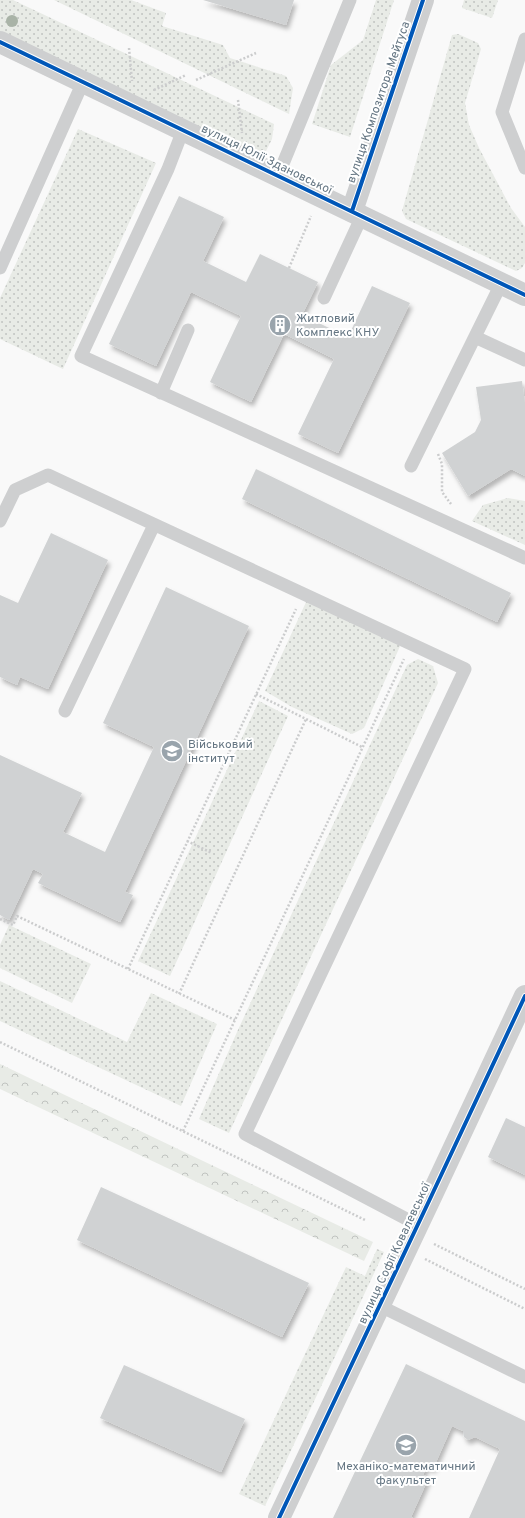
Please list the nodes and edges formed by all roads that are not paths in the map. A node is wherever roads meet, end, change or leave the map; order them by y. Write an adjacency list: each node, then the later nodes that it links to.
1 (350, 0): 8 (lane)
2 (423, 0): 9 (street, вулиця Композитора Мейтуса)
3 (525, 39): 7 (lane)
4 (0, 42): 5 (street, вулиця Юлії Здановської)
5 (83, 82): 6 (street, вулиця Юлії Здановської); 10 (lane)
6 (183, 130): 8 (street, вулиця Юлії Здановської); 16 (lane)
7 (525, 168)
8 (278, 176): 9 (street, вулиця Юлії Здановської)
9 (357, 214): 11 (street, вулиця Юлії Здановської); 12 (lane)
10 (0, 268)
11 (518, 288): 14 (lane)
12 (324, 298)
13 (188, 330): 16 (lane)
14 (474, 337): 15 (lane); 17 (lane)
15 (525, 360)
16 (161, 393): 20 (lane)
17 (411, 466)
18 (0, 521): 19 (lane)
19 (154, 524): 21 (lane); 23 (lane)
20 (525, 558)
21 (65, 711)
22 (525, 996): 23 (street, вулиця Софії Ковалевської)
23 (418, 1225): 24 (street, вулиця Софії Ковалевської)
24 (380, 1306): 25 (lane); 26 (street, вулиця Софії Ковалевської)
25 (525, 1377)
26 (279, 1518)

